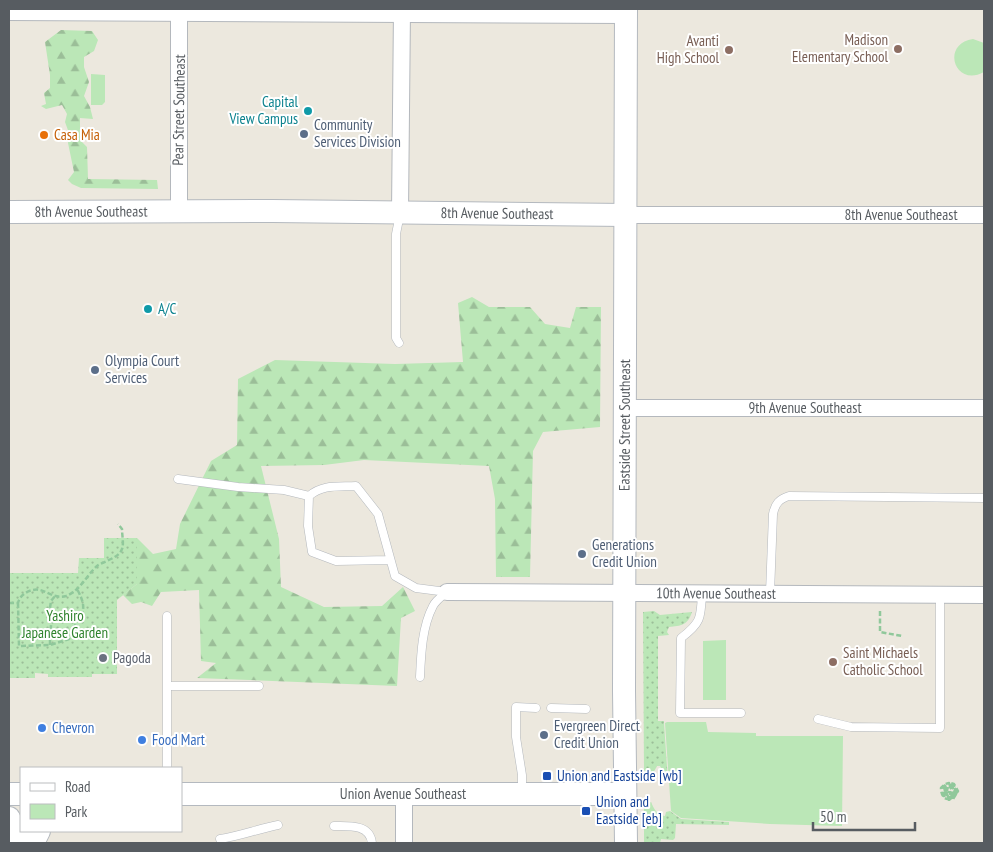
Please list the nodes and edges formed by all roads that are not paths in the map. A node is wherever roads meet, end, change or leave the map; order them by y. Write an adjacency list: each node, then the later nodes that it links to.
1 (179, 10): 3 (street); 4 (street); 7 (street, Pear Street Southeast)
2 (12, 11): 3 (street)
3 (64, 11)
4 (402, 11): 5 (street); 8 (street)
5 (626, 12): 9 (street, Eastside Street Southeast)
6 (9, 212): 7 (street, 8th Avenue Southeast)
7 (179, 212): 8 (street, 8th Avenue Southeast)
8 (400, 212): 9 (street, 8th Avenue Southeast); 11 (lane)
9 (626, 215): 10 (street, 8th Avenue Southeast); 12 (street, Eastside Street Southeast)
10 (984, 215)
11 (399, 343)
12 (625, 408): 13 (street, 9th Avenue Southeast); 19 (street, Eastside Street Southeast)
13 (984, 408)
14 (178, 479): 15 (lane)
15 (309, 496): 17 (lane); 17 (lane)
16 (984, 498): 21 (lane)
17 (390, 560): 18 (lane)
18 (447, 592): 19 (street, 10th Avenue Southeast); 25 (lane)
19 (625, 593): 20 (street, 10th Avenue Southeast); 37 (street, Eastside Street Southeast)
20 (702, 593): 21 (street, 10th Avenue Southeast); 31 (lane)
21 (770, 593): 22 (street, 10th Avenue Southeast)
22 (940, 595): 23 (street, 10th Avenue Southeast); 32 (lane)
23 (984, 595)
24 (167, 616): 26 (lane)
25 (420, 676)
26 (167, 686): 27 (lane); 33 (lane)
27 (259, 686)
28 (536, 708): 36 (lane)
29 (551, 708): 30 (lane)
30 (586, 708)
31 (741, 713)
32 (818, 719)
33 (167, 767)
34 (182, 794): 35 (street, Union Avenue Southeast)
35 (404, 794): 36 (street, Union Avenue Southeast); 44 (street)
36 (522, 794): 37 (street, Union Avenue Southeast)
37 (626, 794): 45 (street, Eastside Street Southeast)
38 (9, 818): 42 (street)
39 (278, 825): 41 (lane)
40 (334, 826): 43 (lane)
41 (220, 839)
42 (20, 843)
43 (372, 843)
44 (404, 843)
45 (626, 843)

